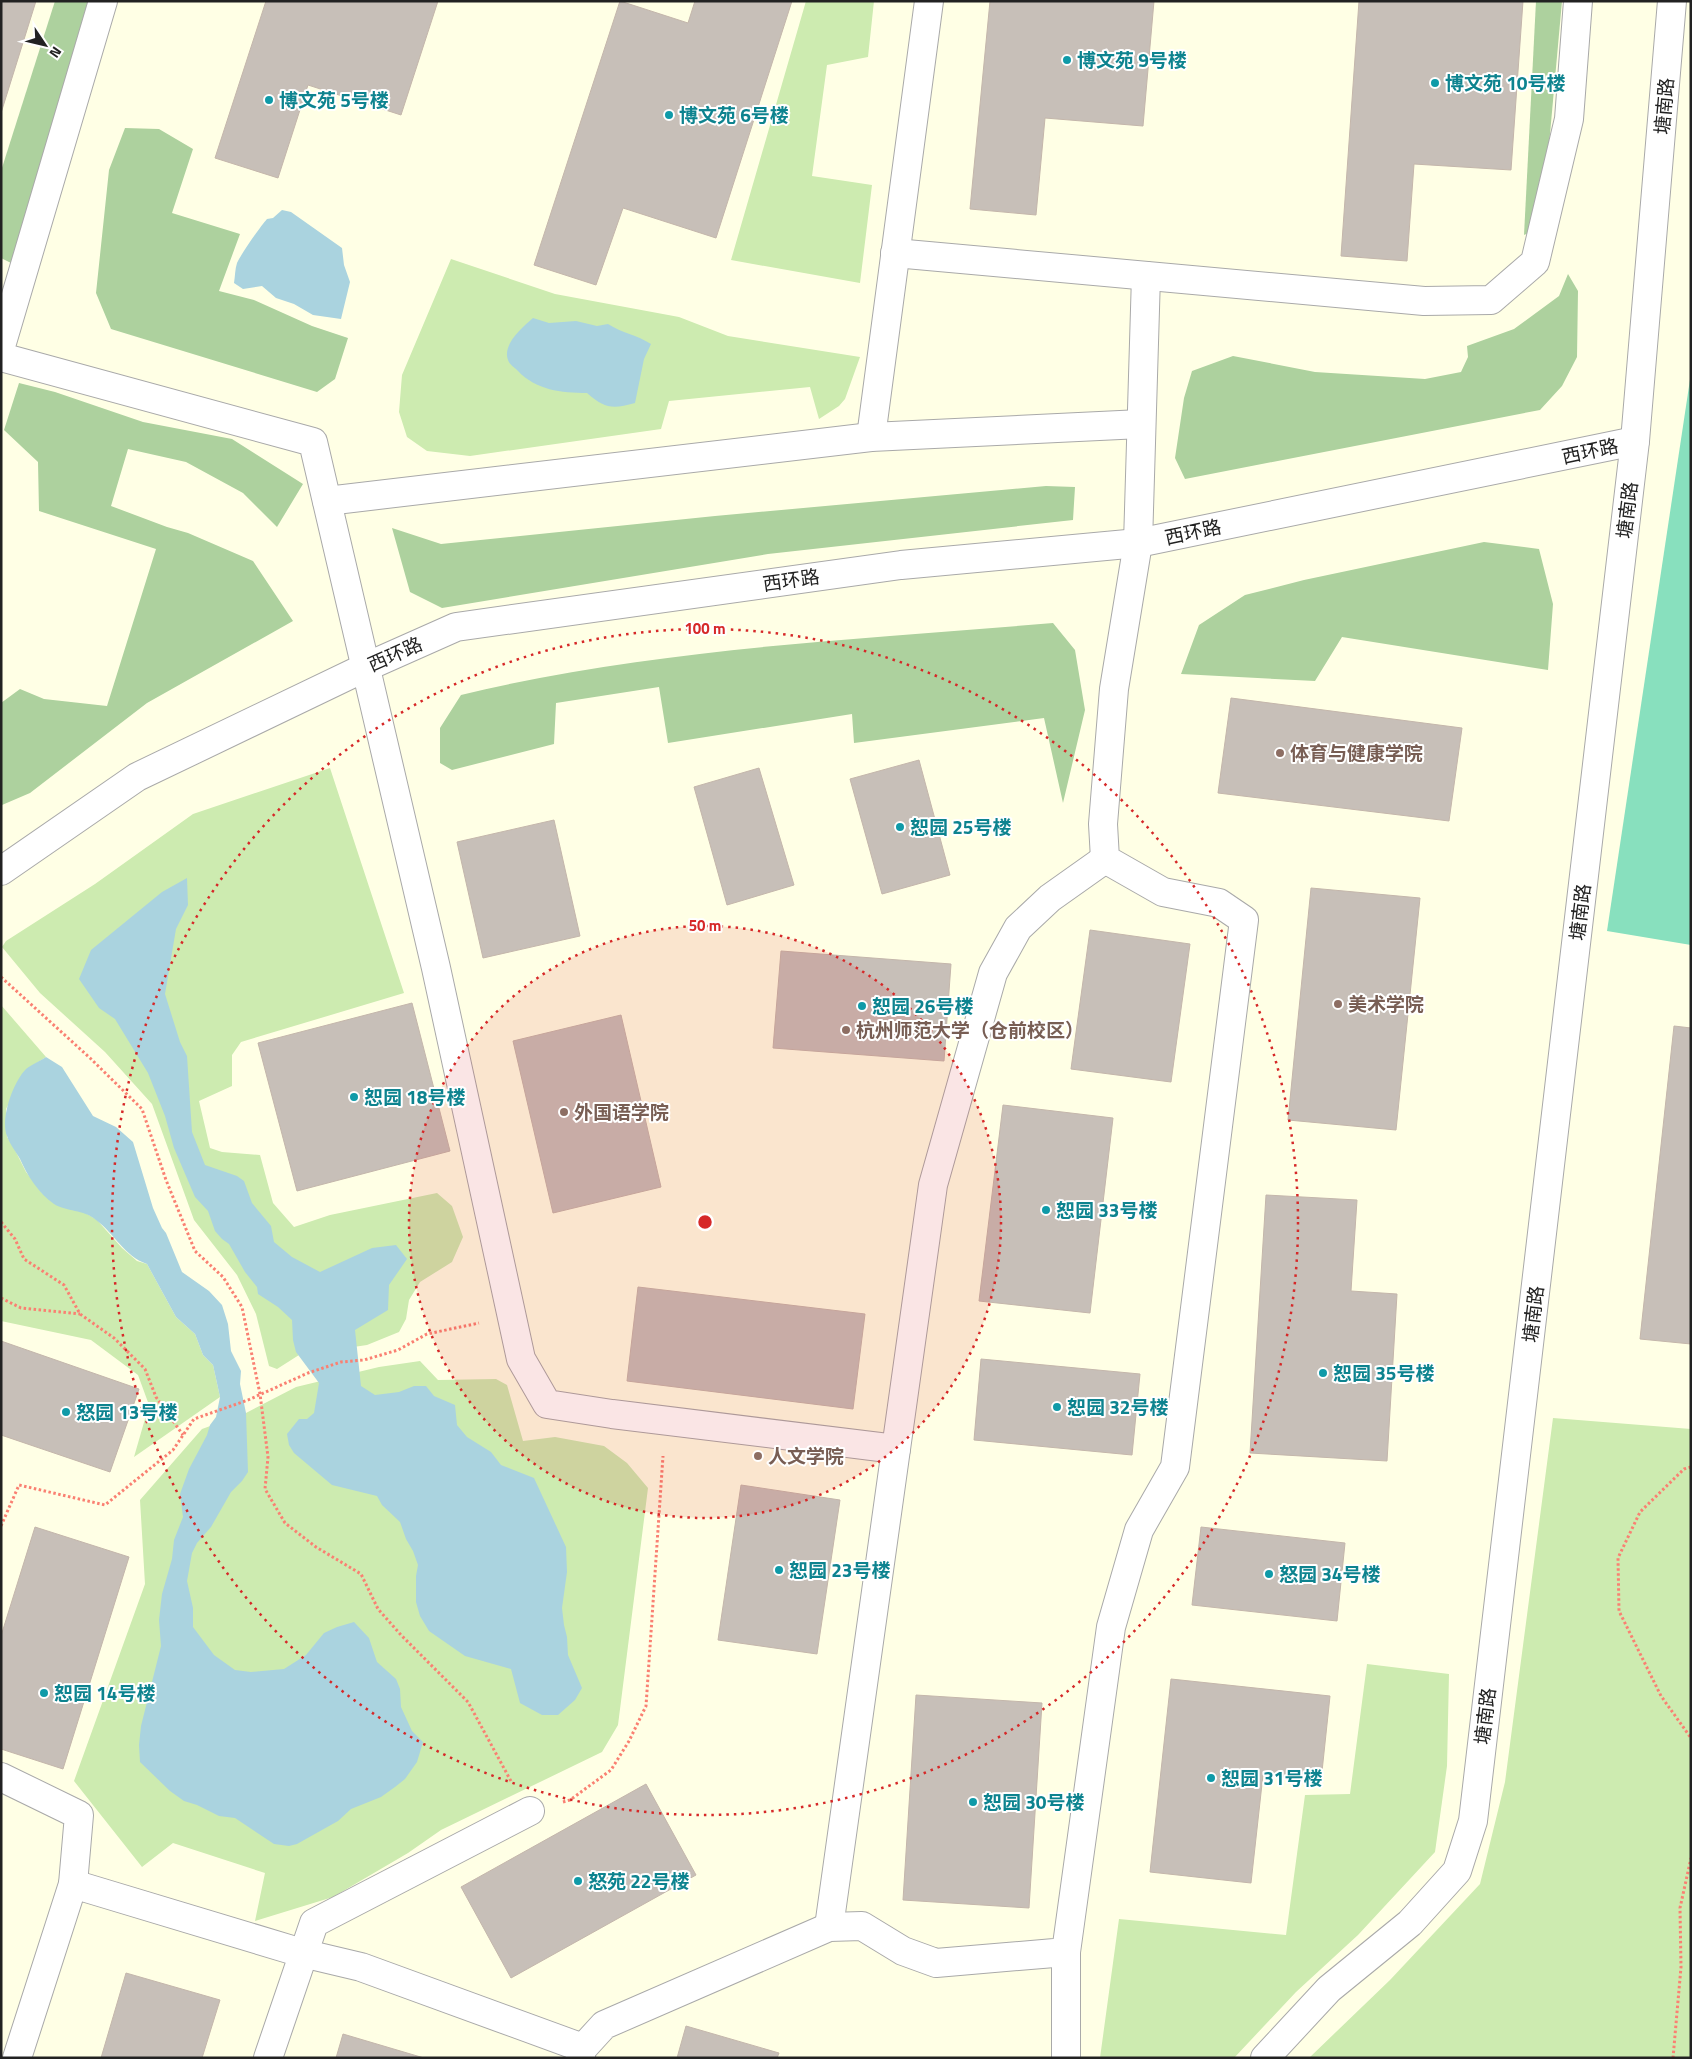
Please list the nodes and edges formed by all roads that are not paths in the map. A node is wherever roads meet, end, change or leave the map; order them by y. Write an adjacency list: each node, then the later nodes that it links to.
1 (103, 1): 7 (street)
2 (929, 1): 5 (street)
3 (1578, 1): 6 (street)
4 (1678, 2): 11 (street, 塘南路)
5 (895, 253): 6 (street); 10 (street)
6 (1146, 276): 9 (street)
7 (1, 346)
8 (1, 357): 12 (street)
9 (1141, 424): 10 (street); 13 (street)
10 (871, 436): 12 (street)
11 (1635, 441): 13 (street, 西环路); 28 (street, 塘南路)
12 (327, 501): 14 (street)
13 (1138, 543): 14 (street, 西环路); 15 (street)
14 (366, 667): 16 (street, 西环路); 17 (street)
15 (1105, 859): 17 (street); 22 (street)
16 (1, 871)
17 (896, 1449): 21 (street)
18 (1, 1777): 20 (street)
19 (530, 1811): 23 (street)
20 (73, 1884): 23 (street); 25 (street)
21 (829, 1927): 22 (street); 24 (street)
22 (1066, 1952): 27 (street)
23 (302, 1953): 24 (street); 26 (street)
24 (582, 2053)
25 (17, 2058)
26 (268, 2058)
27 (1066, 2058)
28 (1265, 2058)

